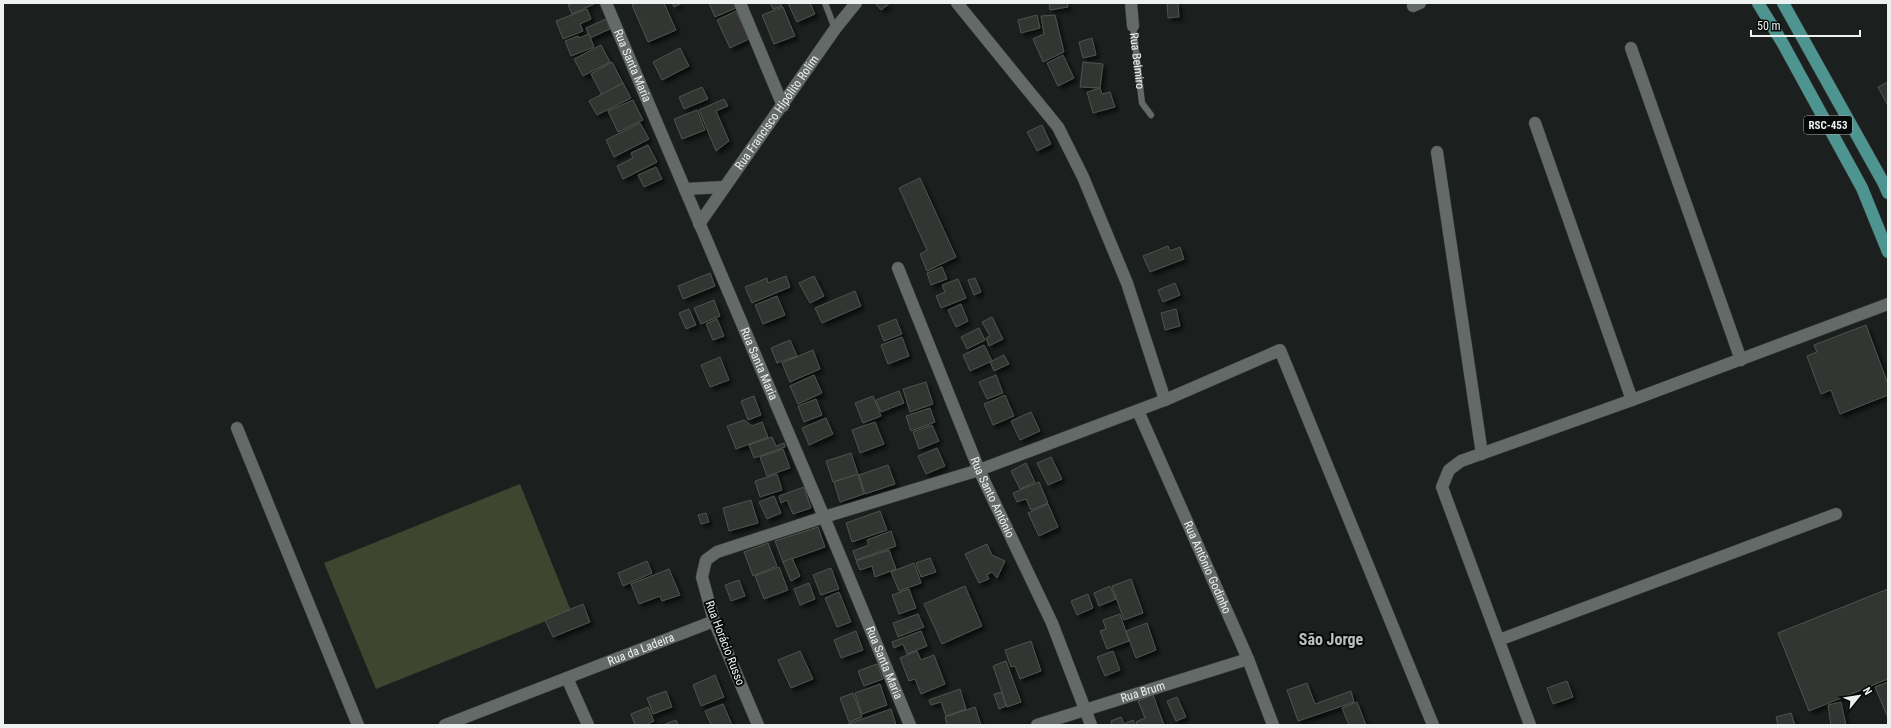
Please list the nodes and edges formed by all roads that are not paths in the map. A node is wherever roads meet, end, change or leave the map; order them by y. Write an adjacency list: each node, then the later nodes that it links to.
1 (606, 3): 17 (street, Rua Santa Maria)
2 (740, 3): 12 (street)
3 (825, 3): 10 (lane)
4 (856, 3): 10 (street, Rua Francisco Hipólito Rolim)
5 (957, 3): 24 (street)
6 (1132, 3): 9 (street, Rua Belmiro)
7 (1758, 3): 20 (main road, RSC-453)
8 (1783, 3): 18 (main road, RSC-453)
9 (1132, 26): 13 (lane, Rua Belmiro)
10 (835, 29): 12 (street, Rua Francisco Hipólito Rolim)
11 (1631, 48): 23 (street)
12 (783, 106): 16 (street, Rua Francisco Hipólito Rolim)
13 (1151, 115)
14 (1535, 124): 25 (street)
15 (1437, 152): 28 (street)
16 (724, 186): 17 (street); 19 (street, Rua Francisco Hipólito Rolim)
17 (684, 189): 19 (street, Rua Santa Maria)
18 (1888, 193)
19 (699, 224): 31 (street, Rua Santa Maria)
20 (1888, 252)
21 (898, 268): 29 (street, Rua Santo Antônio)
22 (1888, 304): 23 (street)
23 (1741, 360): 25 (street)
24 (1165, 400): 26 (street); 45 (street)
25 (1632, 400): 28 (street)
26 (1138, 411): 29 (street); 34 (street, Rua Antônio Godinho)
27 (237, 428): 37 (street)
28 (1482, 454): 33 (street)
29 (980, 470): 31 (street); 36 (street, Rua Santo Antônio)
30 (1836, 514): 33 (street)
31 (824, 517): 32 (street, Rua Horácio Russo); 41 (street, Rua Santa Maria)
32 (714, 621): 35 (street, Rua da Ladeira); 40 (street, Rua Horácio Russo)
33 (1499, 640): 46 (street)
34 (1248, 659): 36 (street, Rua Brum); 44 (street, Rua Antônio Godinho)
35 (567, 678): 38 (street, Rua da Ladeira); 39 (street)
36 (1085, 709): 42 (street, Rua Brum); 43 (street, Rua Santo Antônio)
37 (358, 725)
38 (445, 725)
39 (588, 725)
40 (758, 725)
41 (910, 725)
42 (1037, 725)
43 (1091, 725)
44 (1273, 725)
45 (1433, 725)
46 (1530, 725)

